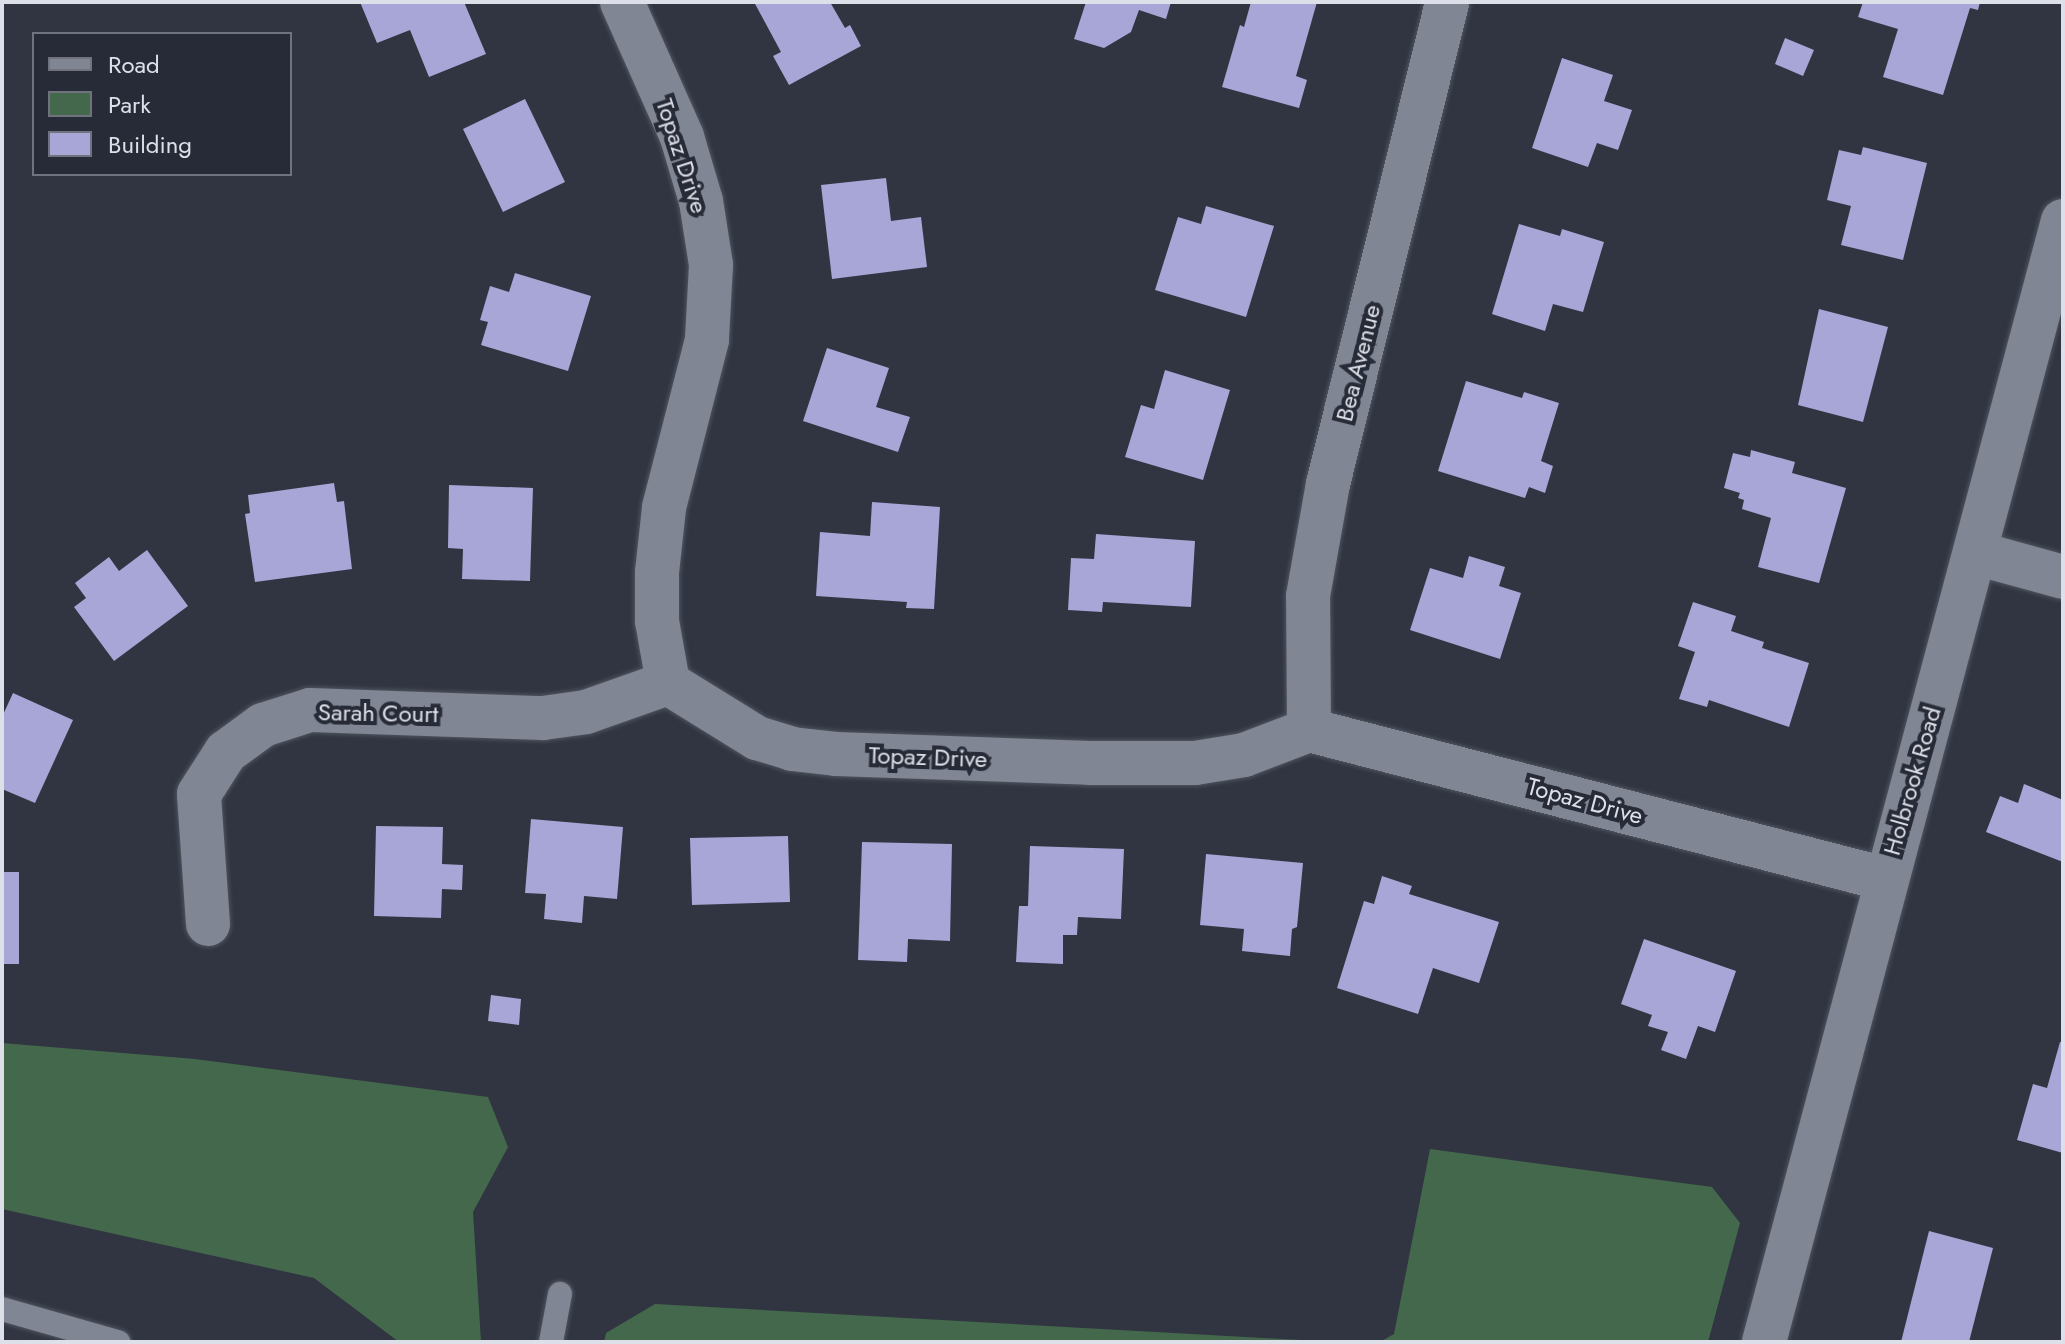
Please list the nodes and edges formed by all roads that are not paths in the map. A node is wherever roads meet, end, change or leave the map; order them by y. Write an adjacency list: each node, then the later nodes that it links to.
1 (622, 2): 6 (street, Topaz Drive)
2 (1447, 2): 7 (street, Bea Avenue)
3 (2063, 221): 4 (street, Holbrook Road)
4 (1976, 553): 5 (street); 8 (street, Holbrook Road)
5 (2063, 577)
6 (668, 683): 7 (street, Topaz Drive); 9 (street, Sarah Court)
7 (1309, 730): 8 (street, Topaz Drive)
8 (1885, 879): 14 (street, Holbrook Road)
9 (208, 924)
10 (560, 1294): 13 (lane)
11 (2, 1309): 12 (lane)
12 (118, 1342)
13 (551, 1342)
14 (1764, 1342)

